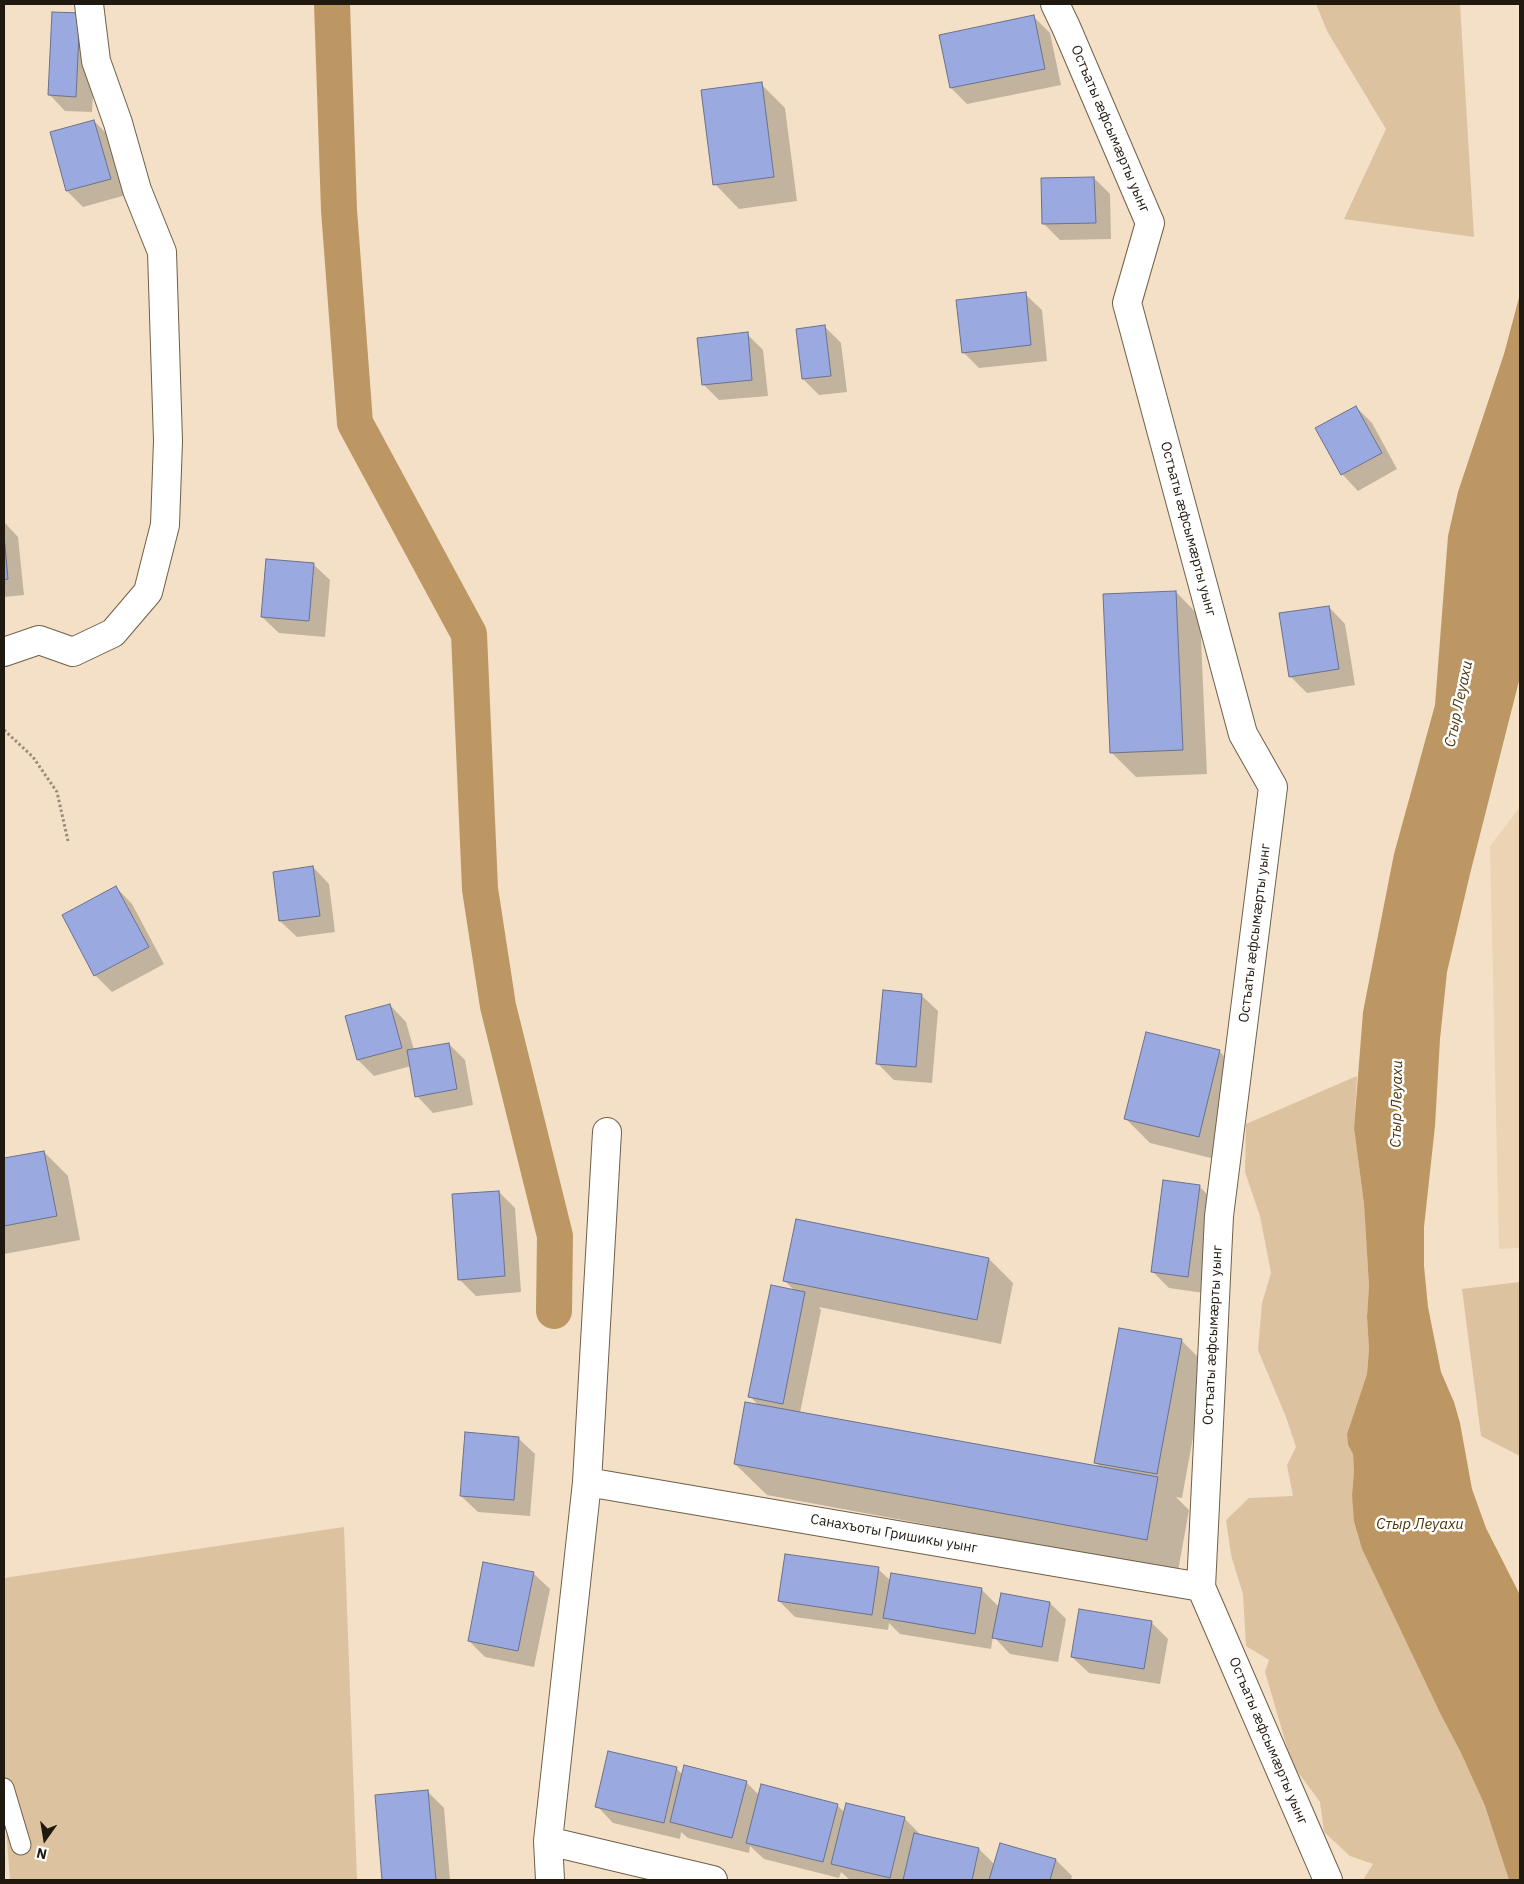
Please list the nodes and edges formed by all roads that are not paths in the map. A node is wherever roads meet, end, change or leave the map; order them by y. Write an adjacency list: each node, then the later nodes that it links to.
1 (89, 4): 3 (street)
2 (1054, 4): 6 (street, Остъаты æфсымæрты уынг)
3 (4, 652)
4 (607, 1132): 5 (street)
5 (587, 1482): 6 (street, Санахъоты Гришикы уынг); 8 (street)
6 (1202, 1587): 12 (street, Остъаты æфсымæрты уынг)
7 (4, 1788): 9 (lane)
8 (548, 1840): 10 (street); 11 (street)
9 (21, 1845)
10 (550, 1880)
11 (713, 1880)
12 (1328, 1880)

